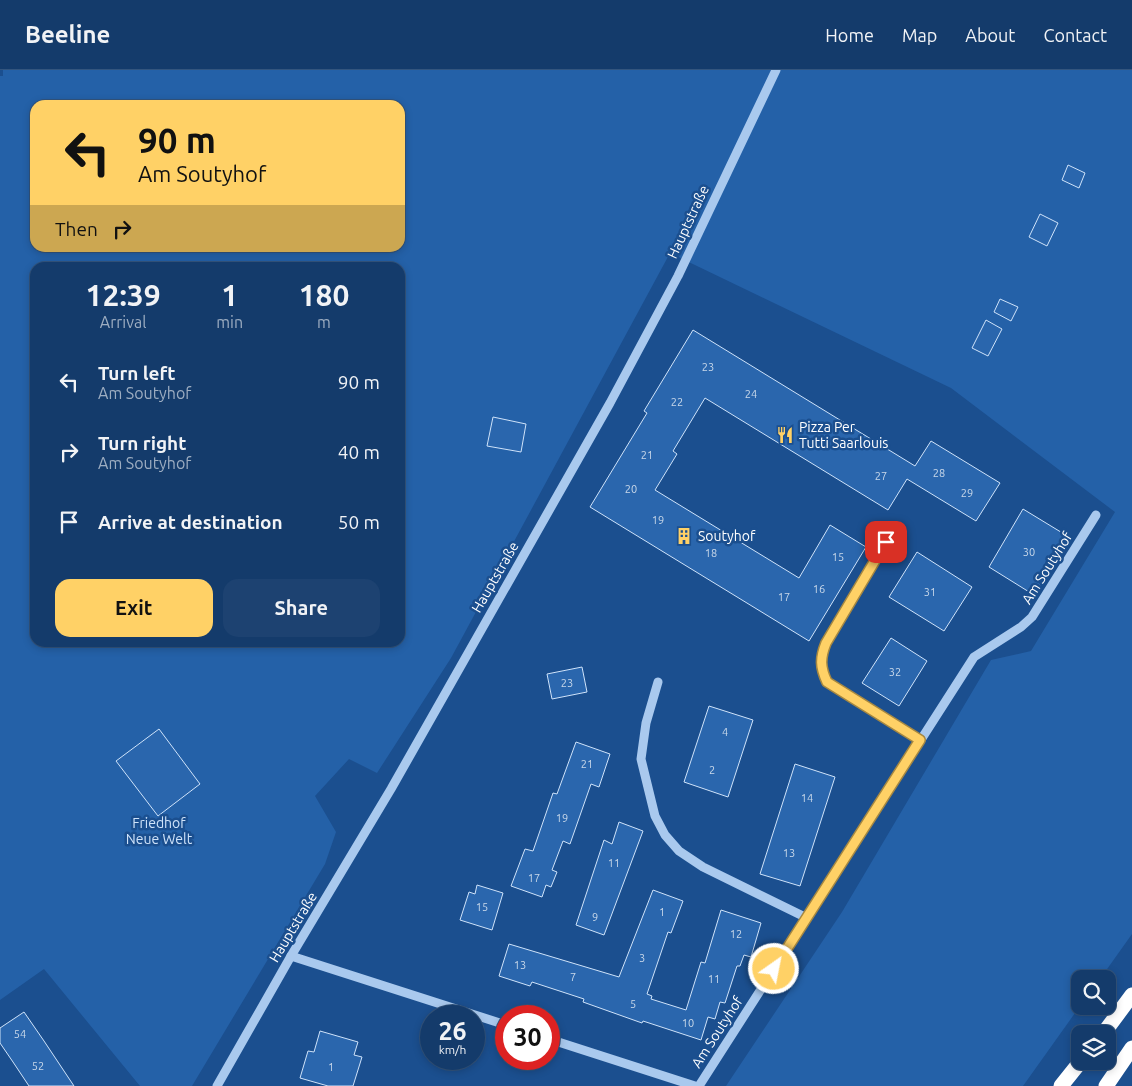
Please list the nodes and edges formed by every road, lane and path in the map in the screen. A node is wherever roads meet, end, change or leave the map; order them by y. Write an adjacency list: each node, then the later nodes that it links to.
1 (776, 70): 7 (street, Hauptstraße)
2 (1096, 515): 5 (street, Am Soutyhof)
3 (895, 526): 5 (street)
4 (658, 682): 6 (street)
5 (920, 740): 6 (street, Am Soutyhof)
6 (807, 918): 16 (street, Am Soutyhof)
7 (291, 956): 9 (street); 15 (street, Hauptstraße)
8 (1132, 996): 10 (highway)
9 (495, 1021)
10 (1110, 1025)
11 (560, 1042): 16 (street, Am Soutyhof)
12 (1132, 1048): 19 (highway)
13 (1074, 1070): 17 (highway)
14 (1081, 1070): 18 (highway)
15 (217, 1086)
16 (697, 1086)
17 (1061, 1086)
18 (1070, 1086)
19 (1106, 1086)

